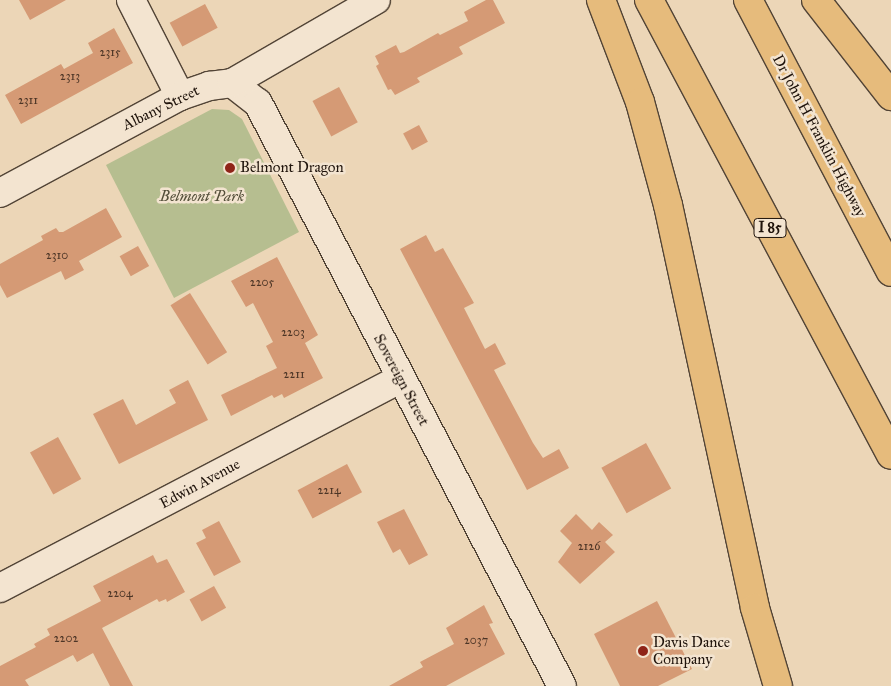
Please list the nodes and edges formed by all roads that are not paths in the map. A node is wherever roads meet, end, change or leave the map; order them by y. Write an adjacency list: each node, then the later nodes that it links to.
1 (131, 0): 8 (street)
2 (376, 0): 7 (street, Albany Street)
3 (601, 0): 16 (highway)
4 (649, 0): 13 (highway, I 85)
5 (748, 0): 11 (highway, Dr John H Franklin Highway)
6 (816, 0): 9 (highway)
7 (232, 83): 8 (street, Albany Street); 12 (street, Sovereign Street)
8 (180, 96): 10 (street, Albany Street)
9 (891, 96)
10 (0, 193)
11 (891, 272)
12 (400, 379): 14 (street, Edwin Avenue); 15 (street, Sovereign Street)
13 (891, 455)
14 (0, 588)
15 (562, 686)
16 (778, 686)

